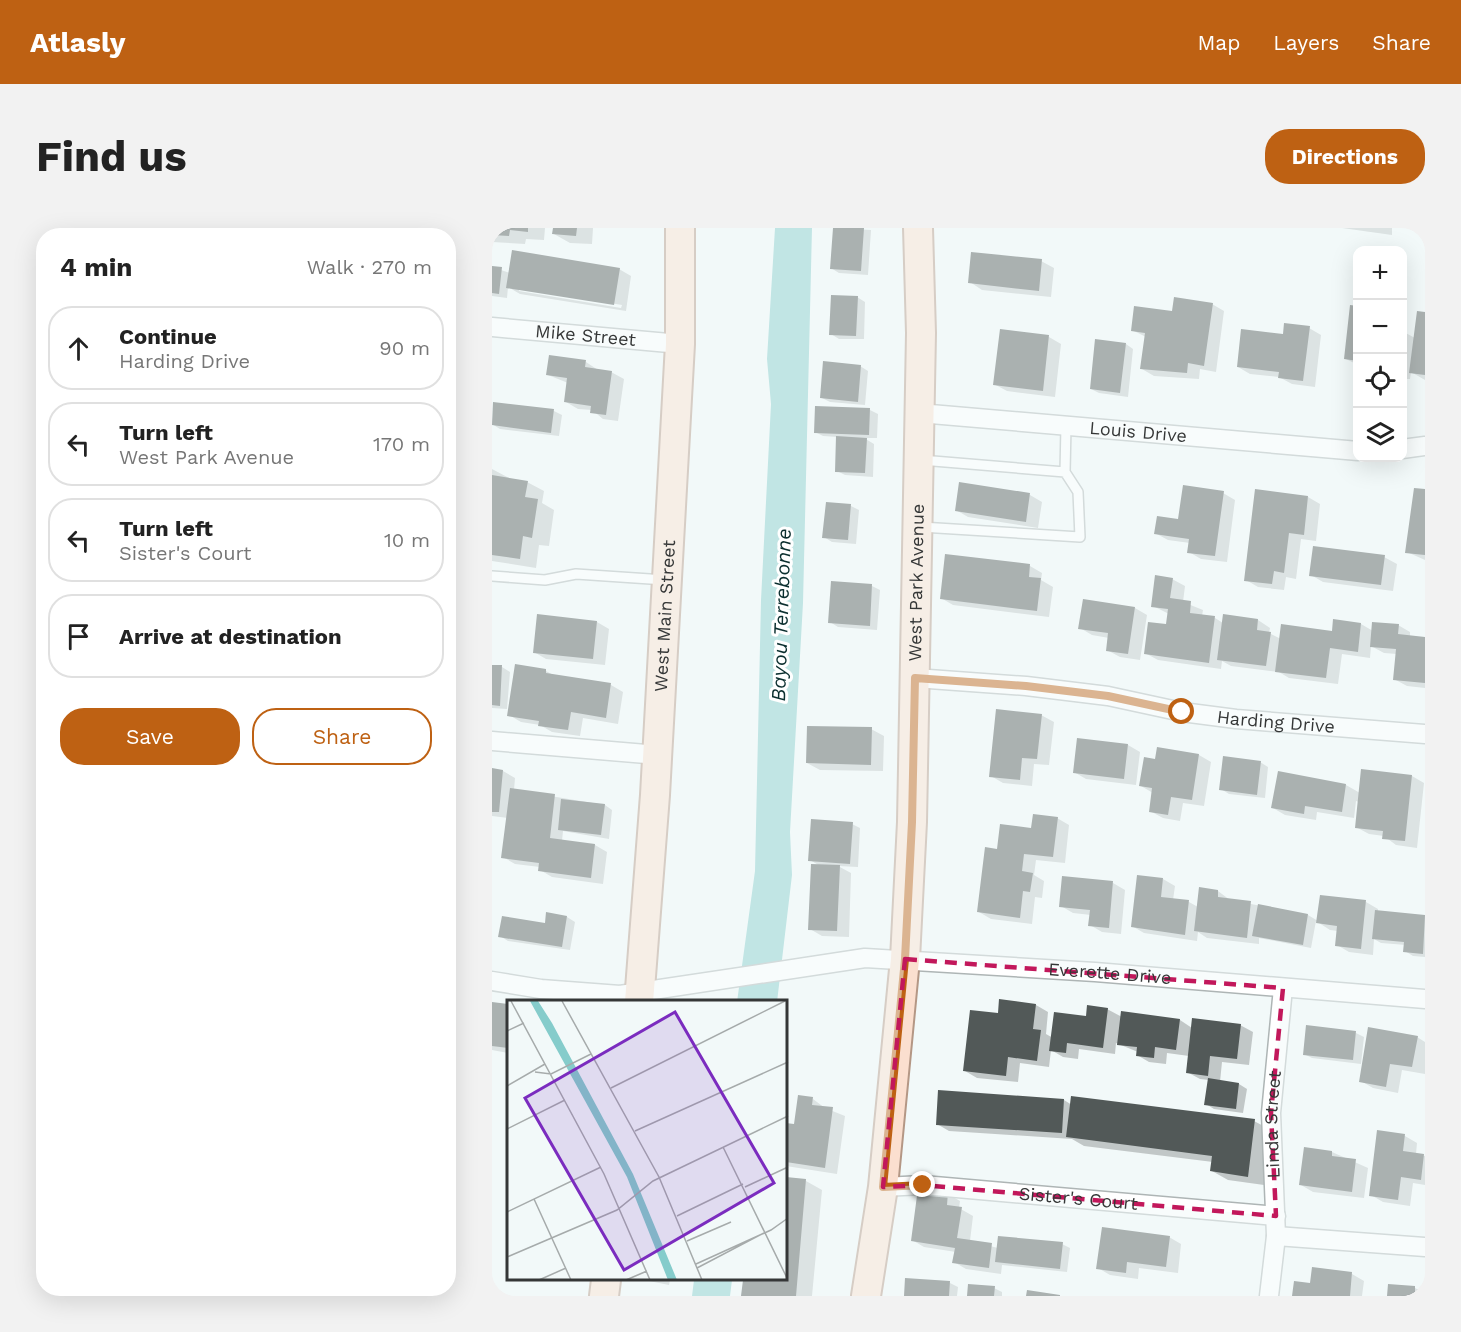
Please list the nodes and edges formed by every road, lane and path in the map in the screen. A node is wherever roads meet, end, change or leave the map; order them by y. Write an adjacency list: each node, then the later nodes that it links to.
1 (680, 228): 4 (main road, West Main Street)
2 (918, 228): 5 (main road, West Park Avenue)
3 (492, 327): 4 (street, Mike Street)
4 (680, 344): 14 (main road, West Main Street)
5 (919, 414): 6 (street, Louis Drive); 10 (main road, West Park Avenue)
6 (1066, 426): 9 (street, Louis Drive); 11 (lane)
7 (1425, 446): 8 (street)
8 (1407, 448)
9 (1353, 451)
10 (919, 460): 11 (lane); 12 (main road, West Park Avenue)
11 (1065, 472): 12 (lane)
12 (917, 527): 15 (main road, West Park Avenue)
13 (492, 576): 14 (lane)
14 (667, 580): 18 (main road, West Main Street)
15 (915, 678): 16 (street, Harding Drive); 19 (main road, West Park Avenue)
16 (1425, 734)
17 (492, 741): 18 (street)
18 (657, 755): 22 (main road, West Main Street)
19 (905, 959): 21 (street, Everette Drive); 22 (street, Everette Drive); 24 (main road, West Park Avenue)
20 (492, 981): 22 (street, Everette Drive)
21 (1283, 988): 23 (street, Everette Drive); 25 (street, Linda Street)
22 (640, 998)
23 (1425, 999)
24 (883, 1187): 25 (street, Sister's Court); 30 (main road, West Park Avenue)
25 (1276, 1216): 26 (street, Linda Street)
26 (1276, 1236): 27 (street); 31 (street, Linda Street)
27 (1425, 1247)
28 (606, 1281): 29 (main road)
29 (604, 1296)
30 (866, 1296)
31 (1269, 1296)

